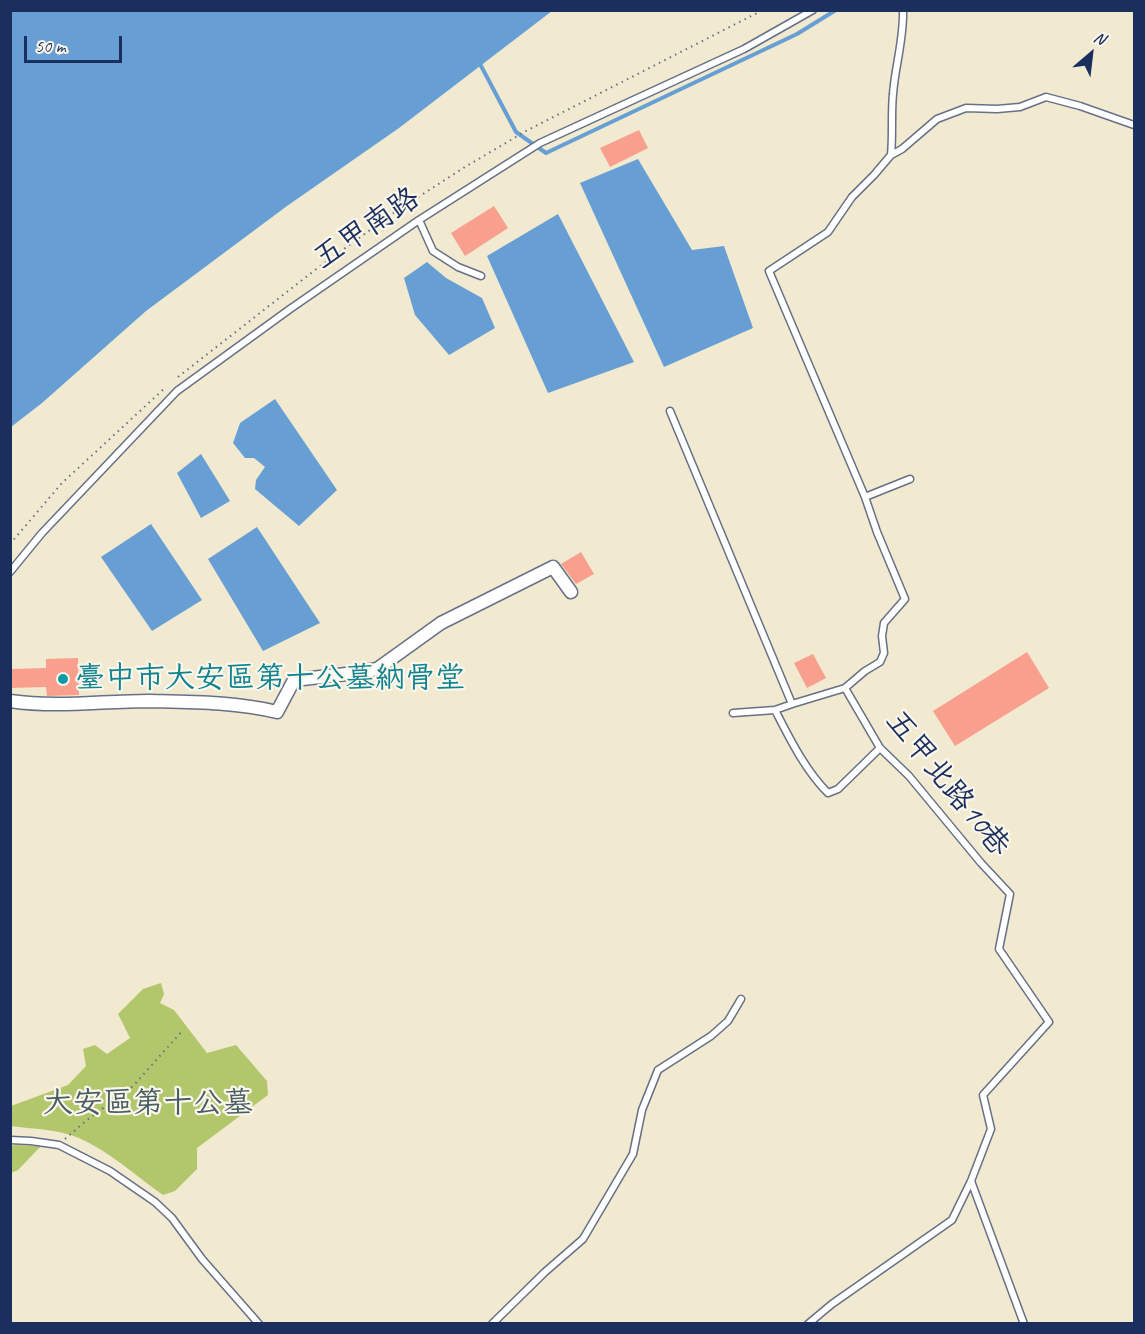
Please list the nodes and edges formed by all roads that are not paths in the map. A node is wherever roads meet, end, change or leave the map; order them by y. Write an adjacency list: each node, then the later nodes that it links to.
1 (813, 10): 5 (lane, 五甲南路)
2 (903, 10): 4 (lane)
3 (1134, 125): 4 (lane)
4 (891, 154): 9 (lane)
5 (419, 220): 6 (lane); 10 (lane, 五甲南路)
6 (481, 276)
7 (670, 411): 14 (lane)
8 (910, 479): 9 (lane)
9 (865, 497): 12 (lane)
10 (10, 572)
11 (571, 592): 13 (street)
12 (845, 688): 14 (lane); 17 (lane, 五甲北路10巷)
13 (10, 701)
14 (792, 704): 15 (lane)
15 (775, 710): 16 (lane); 17 (lane)
16 (733, 713)
17 (880, 748): 20 (lane, 五甲北路10巷)
18 (741, 999): 22 (lane)
19 (10, 1140): 21 (lane)
20 (971, 1181): 23 (lane, 五甲北路10巷); 24 (lane)
21 (259, 1323)
22 (492, 1323)
23 (808, 1323)
24 (1024, 1323)

